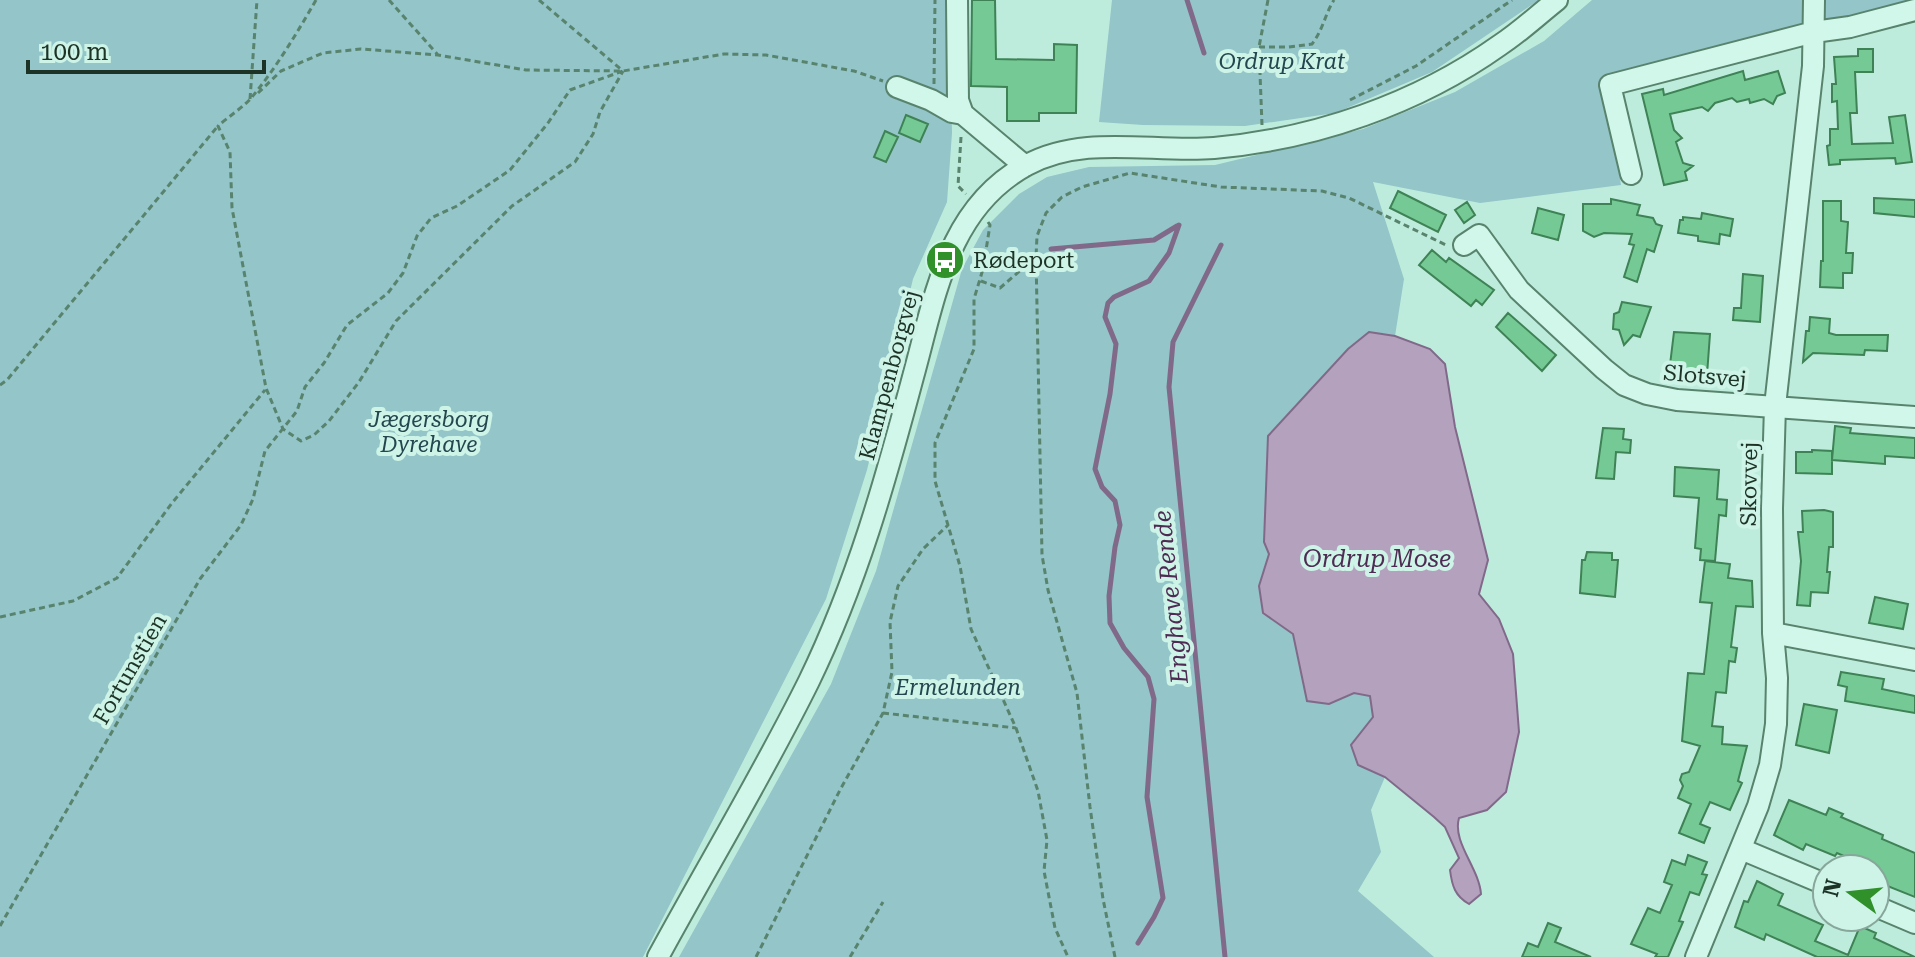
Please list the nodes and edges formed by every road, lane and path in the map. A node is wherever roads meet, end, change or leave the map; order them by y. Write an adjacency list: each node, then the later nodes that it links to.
1 (257, 0): 18 (path)
2 (316, 0): 18 (path)
3 (389, 0): 15 (path)
4 (539, 0): 16 (path)
5 (935, 0): 19 (path)
6 (957, 0): 21 (street)
7 (1268, 0): 14 (path)
8 (1334, 0): 14 (path)
9 (1512, 0): 20 (path)
10 (1557, 0): 23 (street, Klampenborgvej)
11 (1814, 0): 13 (street, Skovvej)
12 (1915, 10): 13 (street)
13 (1814, 32): 25 (street); 32 (street, Skovvej)
14 (1259, 47): 23 (path)
15 (438, 55): 16 (path); 18 (path)
16 (623, 71): 17 (path); 34 (path, Fortunstien); 34 (path)
17 (897, 87): 19 (street)
18 (250, 100): 22 (path)
19 (931, 100): 21 (street)
20 (1345, 102)
21 (963, 114): 24 (street); 26 (path)
22 (218, 126): 30 (path); 31 (path)
23 (1264, 141): 24 (street, Klampenborgvej)
24 (1025, 166): 26 (street, Klampenborgvej)
25 (1631, 174)
26 (977, 204): 29 (path); 47 (street, Klampenborgvej)
27 (1464, 245): 28 (path); 32 (street, Slotsvej)
28 (1036, 257): 29 (path); 51 (path)
29 (980, 280): 35 (path)
30 (0, 385)
31 (266, 388): 34 (path); 36 (path)
32 (1775, 406): 33 (street, Slotsvej); 37 (street, Skovvej)
33 (1915, 417)
34 (283, 429): 46 (path, Fortunstien)
35 (948, 525): 39 (path); 40 (path)
36 (0, 617)
37 (1773, 633): 38 (street); 41 (street, Skovvej)
38 (1915, 660)
39 (883, 713): 40 (path); 48 (path)
40 (1016, 728): 50 (path)
41 (1741, 849): 42 (street); 52 (street, Skovvej)
42 (1811, 878)
43 (883, 902): 49 (path)
44 (1891, 913): 45 (street)
45 (1915, 923)
46 (0, 926)
47 (658, 957)
48 (756, 957)
49 (850, 957)
50 (1068, 957)
51 (1115, 957)
52 (1696, 957)

